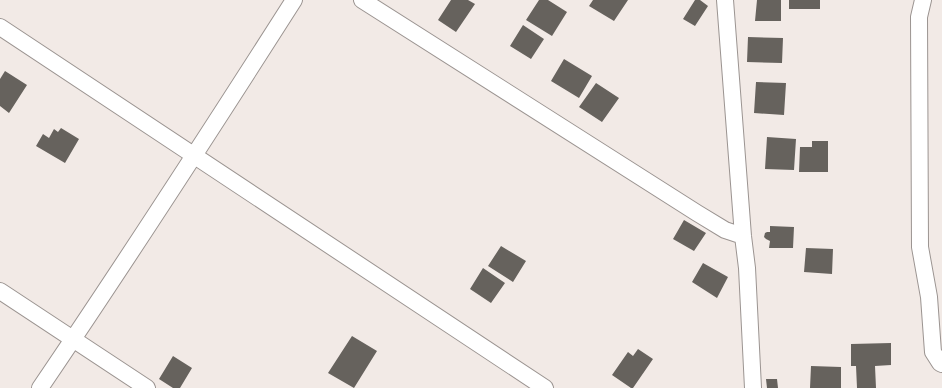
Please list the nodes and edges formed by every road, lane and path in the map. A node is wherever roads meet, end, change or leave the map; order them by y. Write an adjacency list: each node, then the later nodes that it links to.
1 (294, 0): 6 (street)
2 (362, 0): 7 (street)
3 (726, 0): 7 (street)
4 (923, 0): 10 (street)
5 (0, 26): 6 (street)
6 (195, 155): 9 (street); 13 (street)
7 (743, 236): 14 (street)
8 (0, 291): 9 (street)
9 (73, 340): 11 (street); 12 (street)
10 (942, 364)
11 (40, 388)
12 (147, 388)
13 (545, 388)
14 (753, 388)

